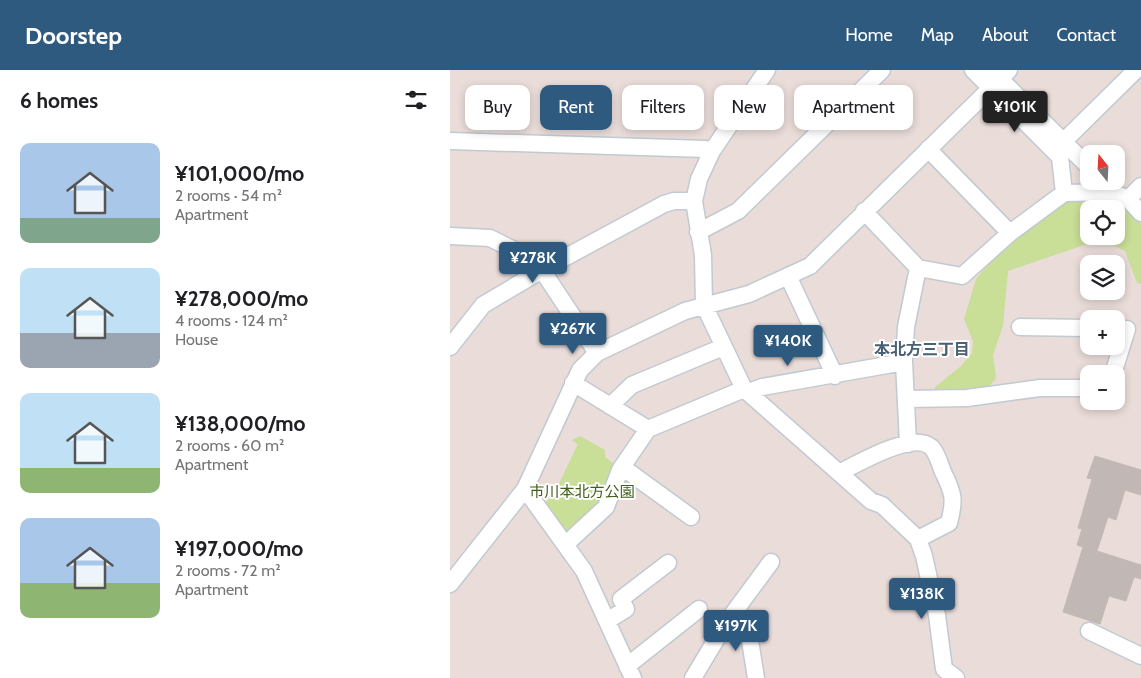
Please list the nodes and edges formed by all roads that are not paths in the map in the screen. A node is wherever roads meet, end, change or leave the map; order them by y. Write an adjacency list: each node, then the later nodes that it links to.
1 (767, 70): 9 (street)
2 (882, 70): 19 (street)
3 (974, 70): 5 (street)
4 (1136, 70): 7 (street)
5 (998, 76): 7 (street); 8 (street); 14 (street)
6 (450, 141): 9 (street)
7 (1064, 141): 10 (street)
8 (928, 148): 17 (street); 20 (street)
9 (712, 151): 16 (street)
10 (1080, 158)
11 (1141, 186): 15 (street)
12 (1082, 190): 14 (street)
13 (1113, 190): 15 (street)
14 (1064, 193): 20 (street)
15 (1128, 199): 18 (street)
16 (694, 202): 19 (street); 23 (street)
17 (864, 212): 22 (street); 24 (street)
18 (1141, 213)
19 (698, 232): 25 (street)
20 (1010, 233): 22 (street)
21 (450, 236): 23 (street)
22 (918, 268): 32 (street)
23 (542, 270): 29 (street); 31 (street)
24 (788, 276): 25 (street); 34 (street)
25 (704, 305): 30 (street); 31 (street)
26 (1020, 327): 27 (street)
27 (1080, 328)
28 (1128, 330): 33 (street)
29 (450, 347)
30 (723, 347): 37 (street); 39 (street)
31 (597, 353): 35 (street)
32 (904, 362): 34 (street); 38 (street)
33 (1117, 365)
34 (835, 376): 37 (street)
35 (574, 383): 39 (street); 44 (street)
36 (1080, 388): 38 (street)
37 (746, 390): 40 (street); 43 (street)
38 (906, 399): 41 (street)
39 (610, 406): 40 (street)
40 (648, 429): 42 (street)
41 (908, 444): 43 (street); 46 (street)
42 (622, 466): 45 (street); 47 (street)
43 (841, 472): 46 (street)
44 (525, 489): 47 (street); 50 (street)
45 (691, 517)
46 (918, 539): 59 (street)
47 (566, 544): 53 (street)
48 (771, 562): 52 (street)
49 (668, 563): 53 (street)
50 (450, 584)
51 (698, 609): 56 (street)
52 (731, 616): 57 (street); 58 (street)
53 (607, 621): 56 (street)
54 (1089, 631): 55 (street)
55 (1141, 656)
56 (630, 672)
57 (693, 678)
58 (756, 678)
59 (956, 678)

